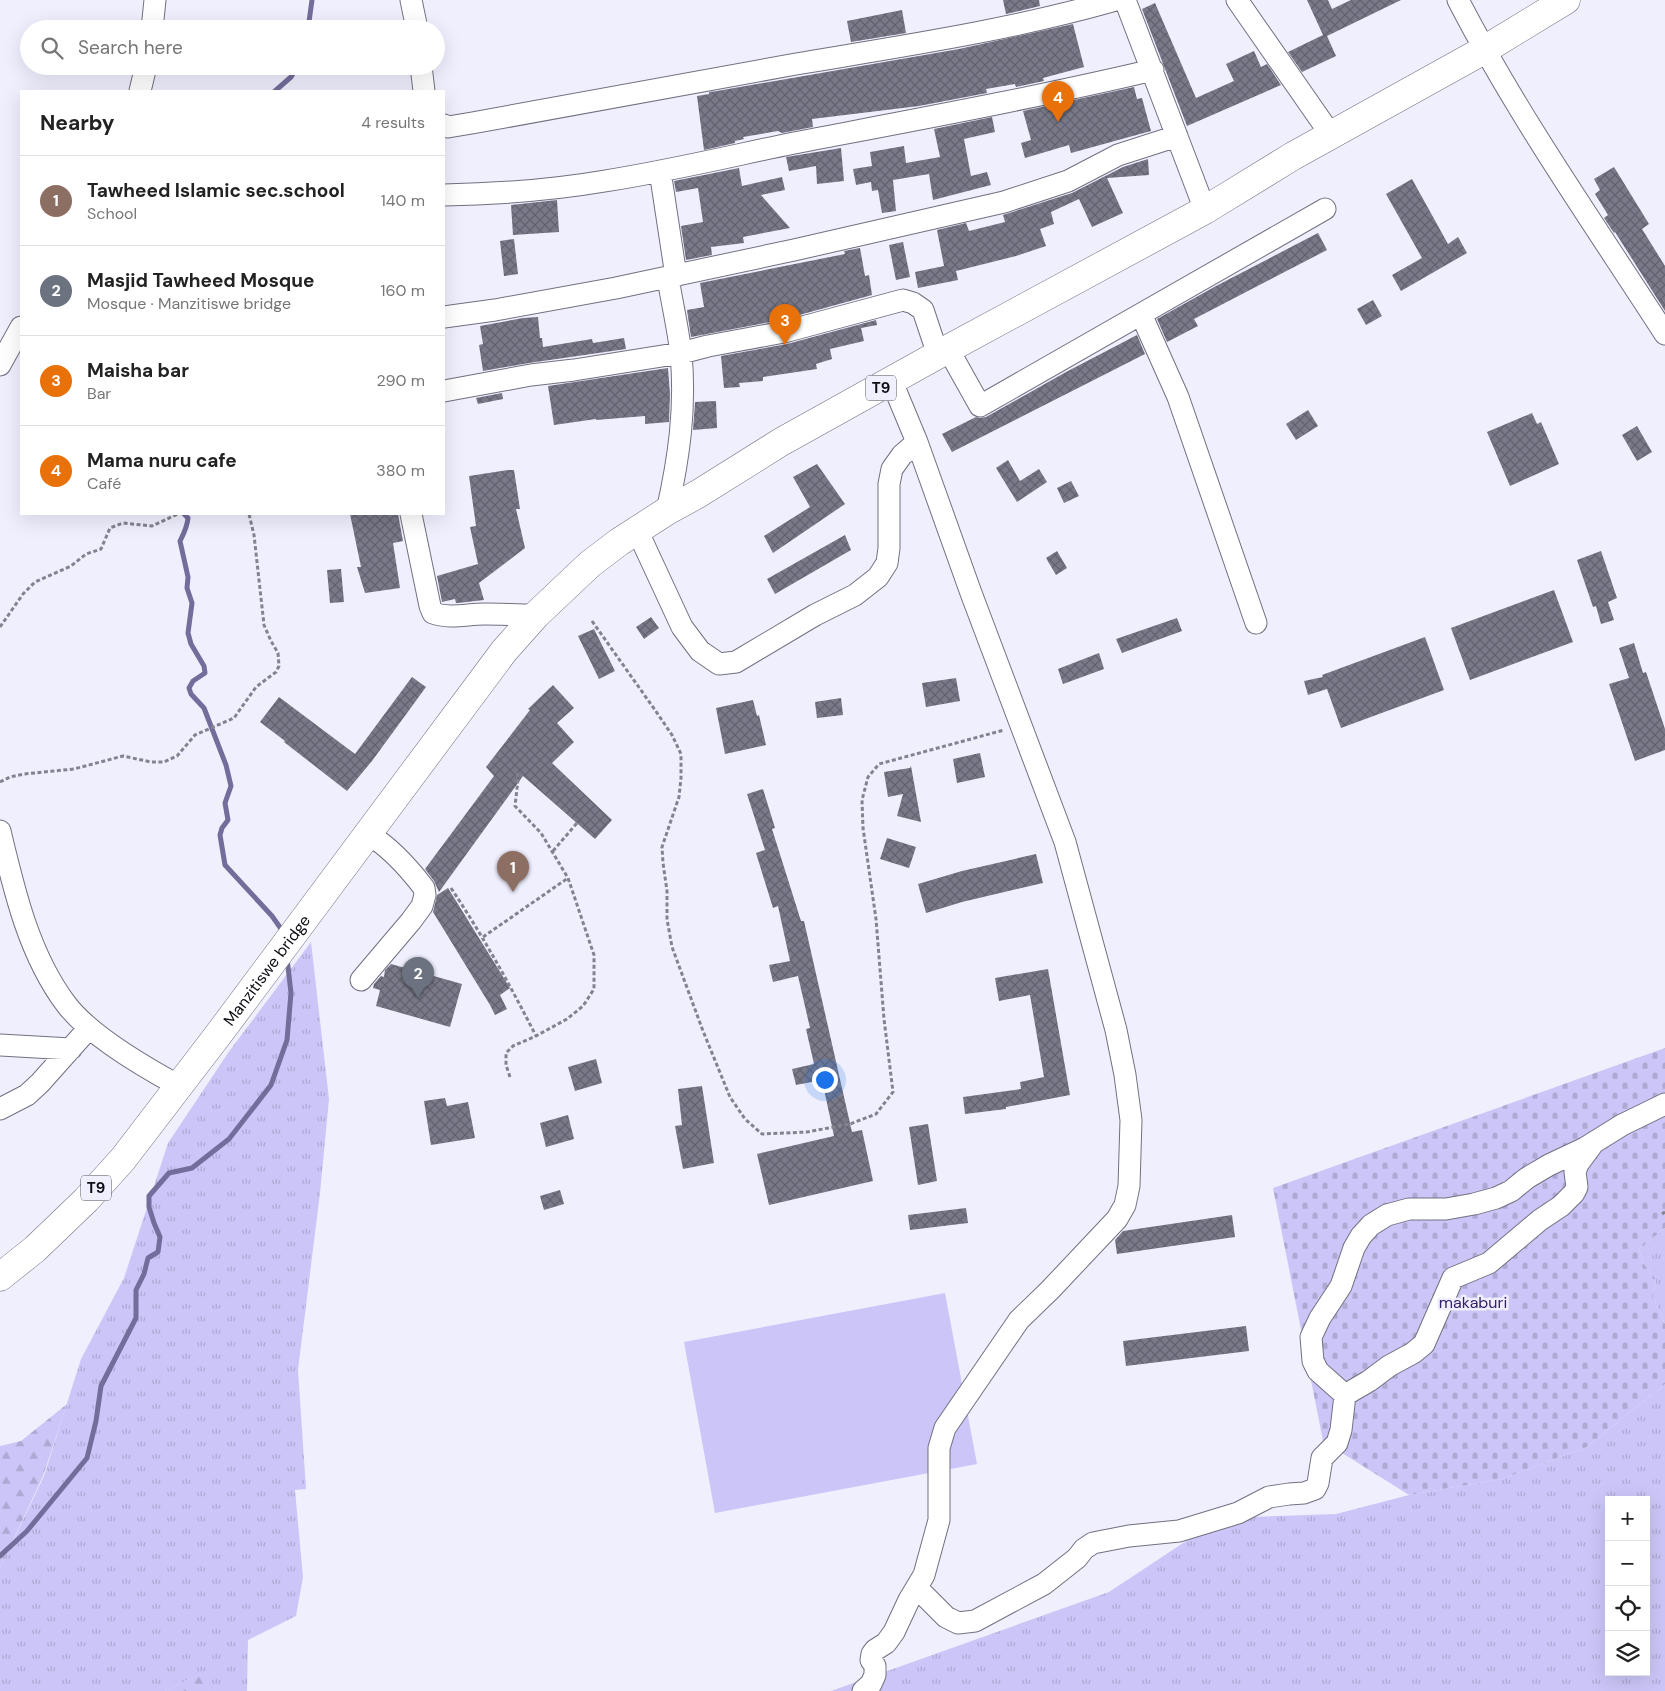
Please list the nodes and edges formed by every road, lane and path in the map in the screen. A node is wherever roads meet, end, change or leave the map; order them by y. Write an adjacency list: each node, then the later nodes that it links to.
1 (154, 0): 8 (street)
2 (411, 0): 9 (street)
3 (1116, 0): 16 (street)
4 (1125, 0): 11 (street)
5 (1237, 0): 17 (street)
6 (1458, 0): 10 (street)
7 (1566, 0): 10 (highway, T9)
8 (153, 20)
9 (415, 20)
10 (1484, 50): 17 (highway, T9); 27 (street)
11 (1152, 70): 18 (street); 19 (street)
12 (144, 75): 14 (street)
13 (422, 75): 15 (street)
14 (140, 90)
15 (424, 90)
16 (445, 126)
17 (1331, 135): 22 (highway, T9)
18 (1177, 136): 22 (street); 23 (street)
19 (660, 171): 20 (street); 23 (street)
20 (445, 195)
21 (1325, 209): 24 (street)
22 (1205, 210): 28 (highway, T9)
23 (672, 277): 25 (street); 29 (street)
24 (1140, 314): 28 (street); 41 (street)
25 (445, 317)
26 (20, 329): 30 (street)
27 (1665, 334)
28 (943, 352): 29 (street); 31 (highway, T9)
29 (681, 353): 32 (street); 34 (street)
30 (0, 365)
31 (892, 382): 33 (street); 34 (highway, T9)
32 (445, 390)
33 (917, 442): 38 (street); 43 (street)
34 (667, 511): 38 (highway, T9)
35 (176, 515): 42 (path)
36 (249, 515): 45 (path)
37 (411, 515): 39 (street)
38 (637, 530): 39 (highway, T9)
39 (536, 615): 48 (highway, T9)
40 (592, 621): 43 (path)
41 (1256, 623)
42 (0, 627)
43 (1020, 725): 65 (street)
44 (517, 773): 49 (path)
45 (0, 782)
46 (576, 823): 49 (path)
47 (0, 831): 54 (street)
48 (368, 834): 53 (street); 59 (highway, Manzitiswe bridge / T9)
49 (552, 850): 50 (path)
50 (568, 878): 52 (path); 55 (path)
51 (451, 888): 52 (path)
52 (483, 937): 55 (path)
53 (361, 980)
54 (89, 1028): 57 (street); 59 (street)
55 (536, 1036): 58 (path)
56 (0, 1045): 57 (street)
57 (71, 1049): 61 (street)
58 (510, 1077)
59 (179, 1086): 63 (highway, T9)
60 (1665, 1104): 62 (street)
61 (0, 1109)
62 (1595, 1142): 64 (street); 64 (street)
63 (0, 1277)
64 (1345, 1395): 65 (street)
65 (917, 1588): 66 (street)
66 (863, 1691)

